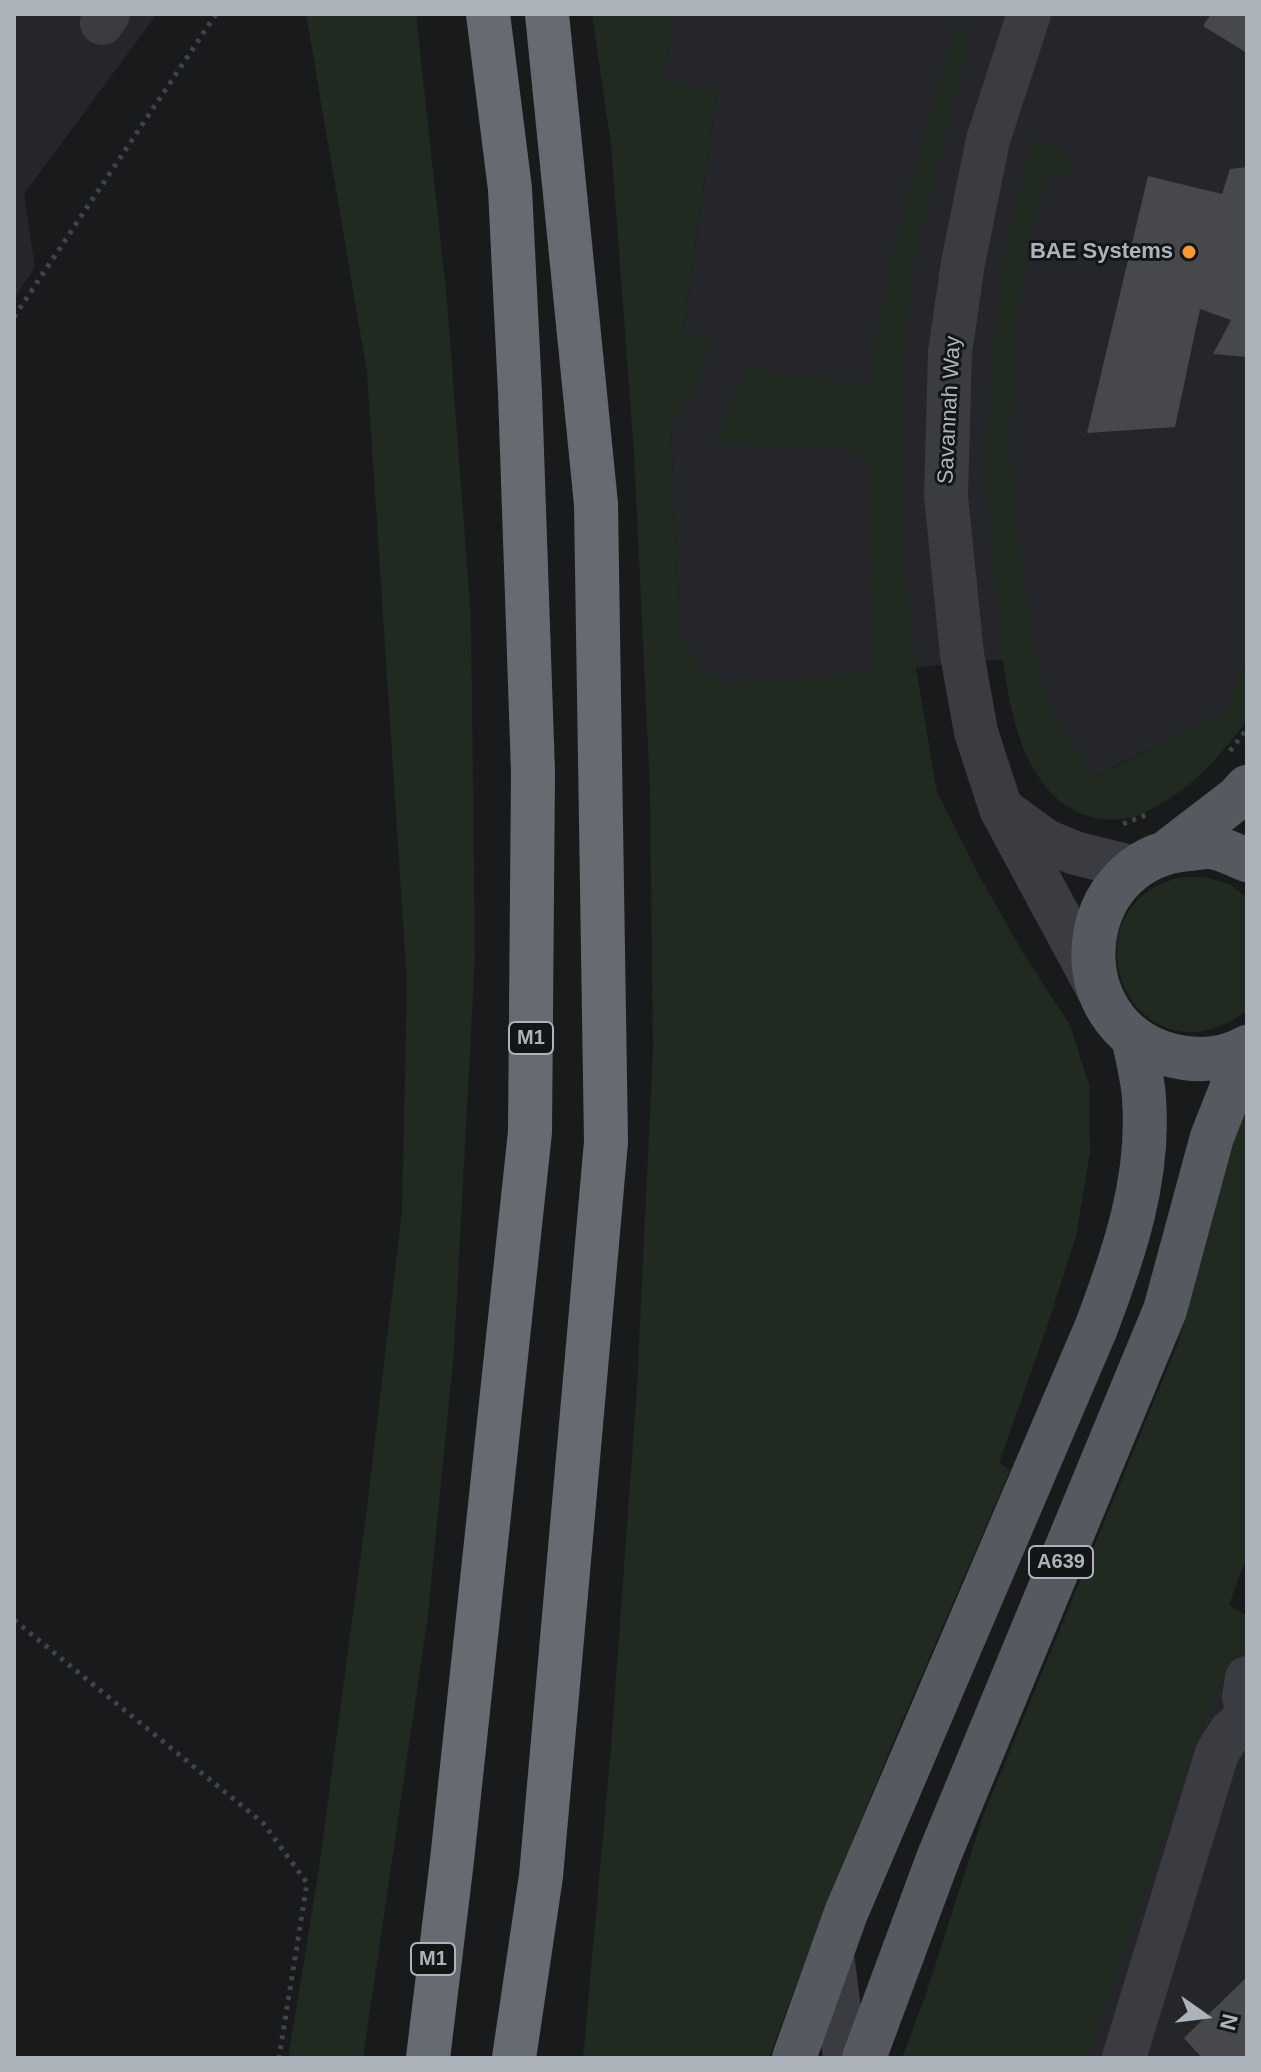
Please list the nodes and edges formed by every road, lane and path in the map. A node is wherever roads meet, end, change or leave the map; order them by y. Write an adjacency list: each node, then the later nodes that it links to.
1 (216, 14): 5 (path)
2 (488, 14): 20 (highway, M1)
3 (547, 14): 21 (highway)
4 (1029, 14): 8 (street, Savannah Way)
5 (14, 317)
6 (1247, 729): 7 (path)
7 (1236, 772): 10 (main road)
8 (1001, 809): 10 (street); 12 (street, Savannah Way)
9 (1116, 827): 10 (path)
10 (1152, 844): 11 (main road); 12 (main road)
11 (1247, 860)
12 (1098, 989): 13 (main road)
13 (1133, 1037): 14 (main road); 22 (main road, A639)
14 (1247, 1047)
15 (1247, 1063): 30 (main road, A639)
16 (14, 1620): 23 (path)
17 (1247, 1678): 18 (street)
18 (1247, 1705)
19 (1247, 1718): 31 (street)
20 (452, 1860): 24 (highway, M1); 25 (highway, M1)
21 (541, 1876): 26 (highway); 27 (highway)
22 (832, 1954): 28 (main road, A639); 29 (street)
23 (279, 2058)
24 (413, 2058)
25 (428, 2058)
26 (514, 2058)
27 (529, 2058)
28 (794, 2058)
29 (845, 2058)
30 (864, 2058)
31 (1124, 2058)

